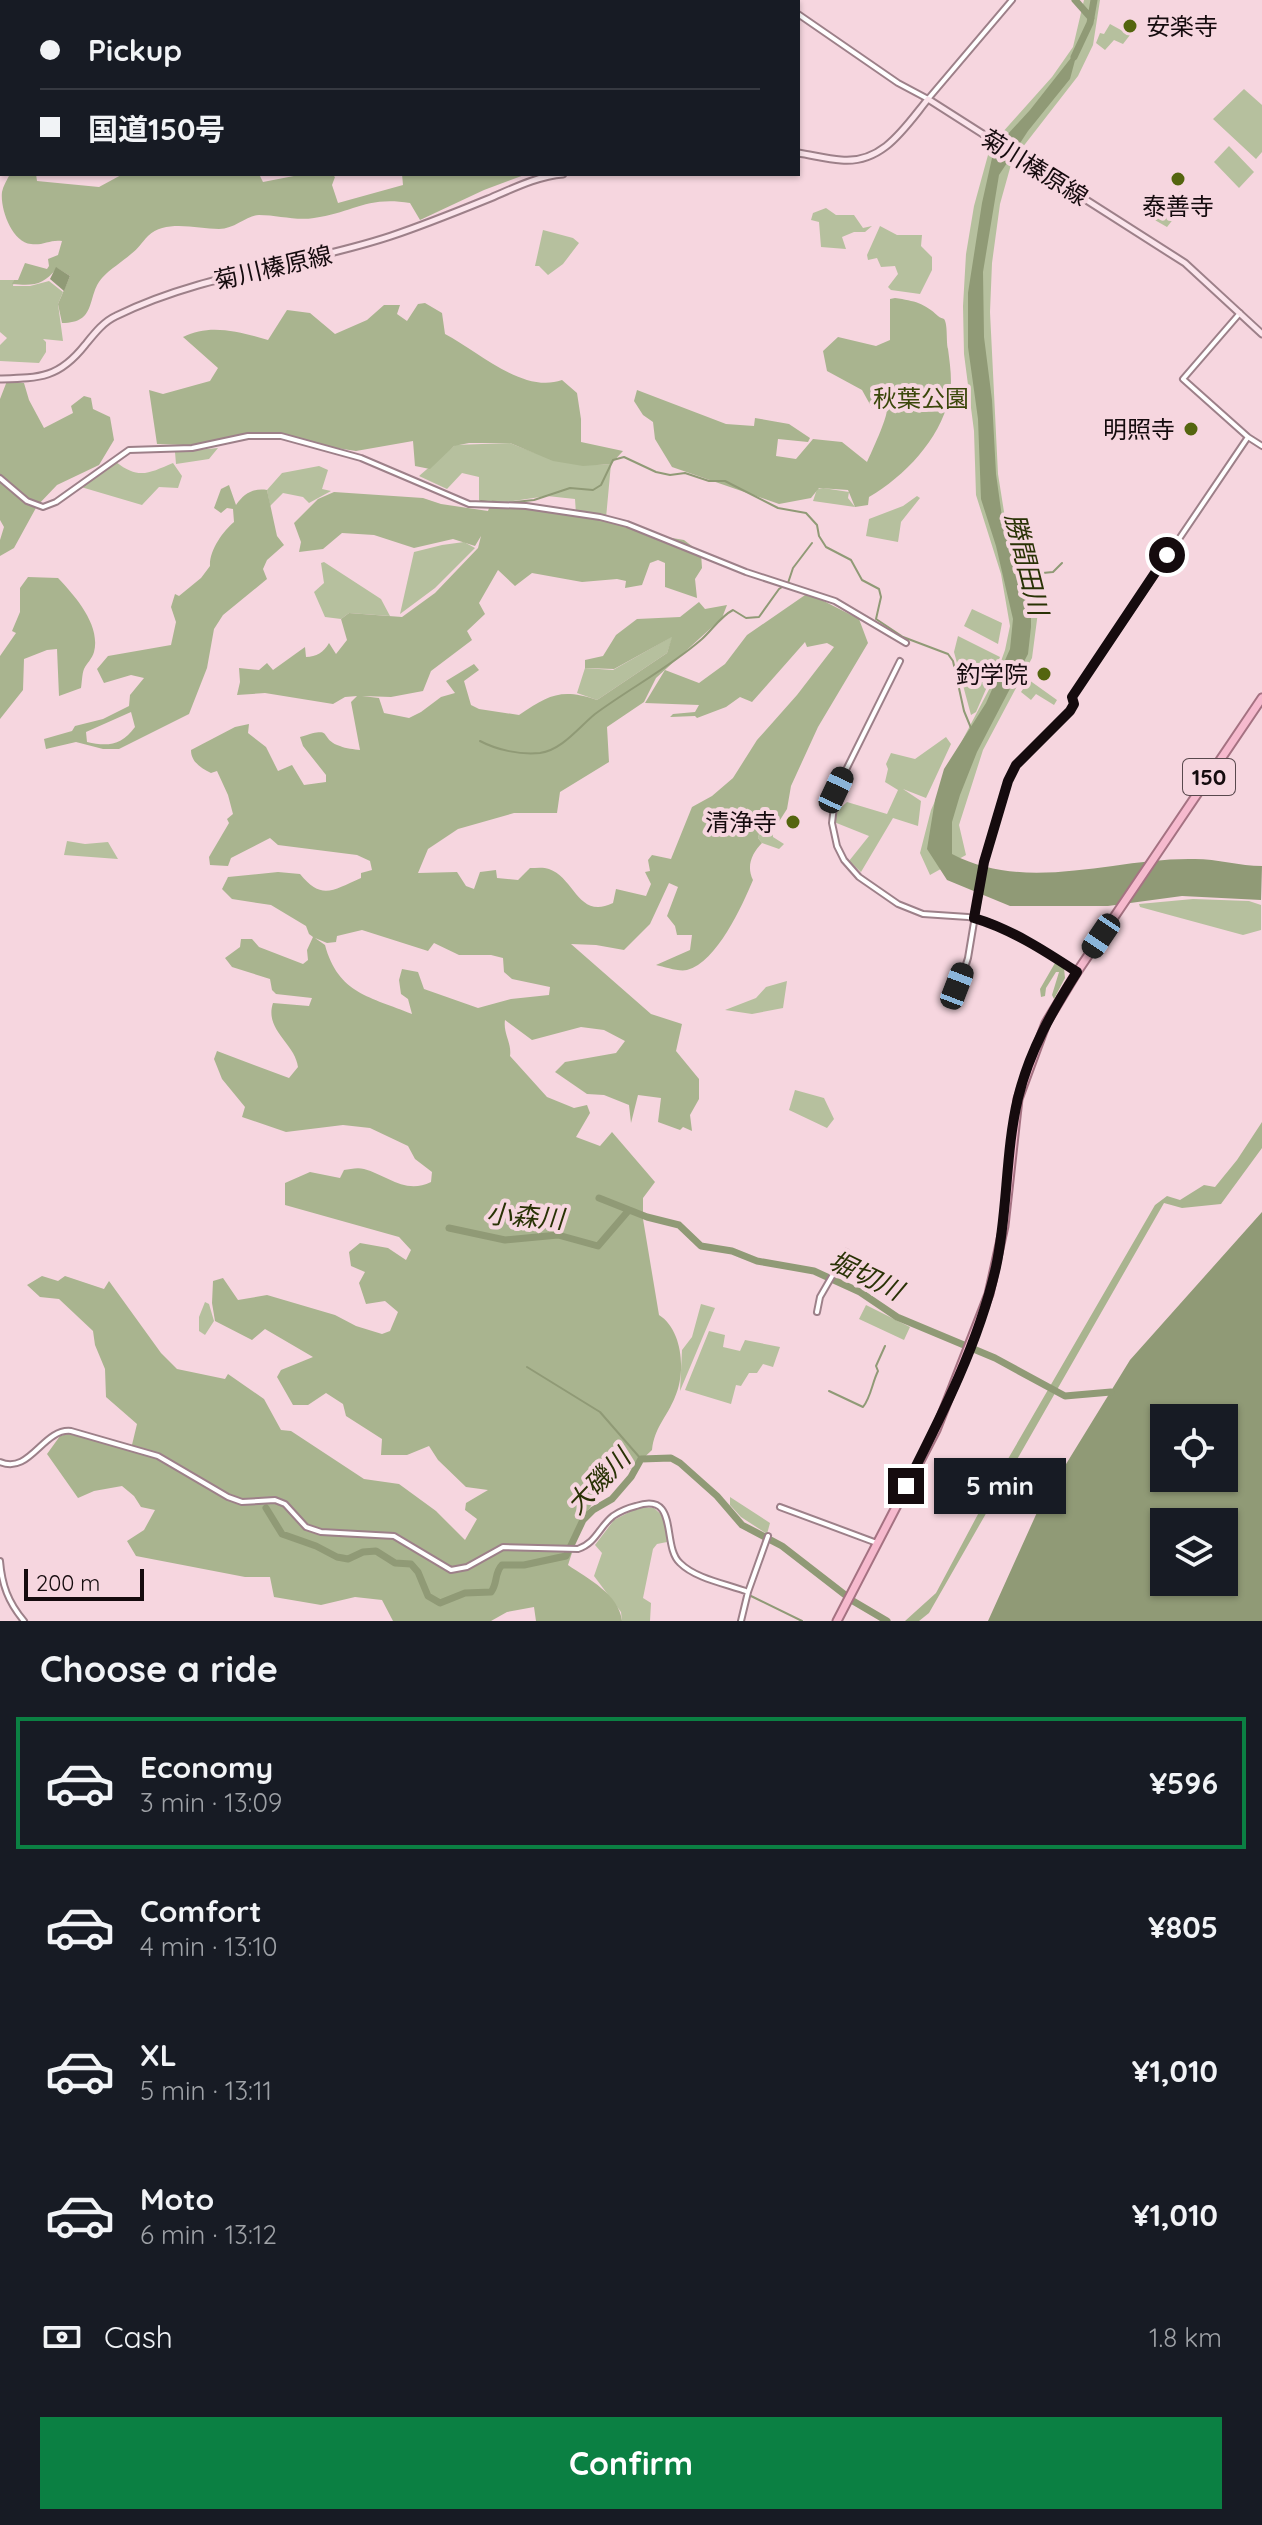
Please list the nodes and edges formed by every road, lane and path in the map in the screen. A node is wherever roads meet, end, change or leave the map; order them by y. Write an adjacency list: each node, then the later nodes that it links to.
1 (1012, 0): 3 (street)
2 (800, 15): 3 (street)
3 (928, 99): 4 (main road); 6 (main road, 菊川榛原線)
4 (800, 153)
5 (554, 176): 8 (main road, 菊川榛原線)
6 (1240, 313): 7 (main road, 菊川榛原線); 9 (street)
7 (1262, 334)
8 (0, 379)
9 (1248, 437): 10 (street); 15 (street)
10 (1262, 446)
11 (0, 478): 12 (street)
12 (906, 643)
13 (900, 661): 15 (street)
14 (1262, 698): 16 (highway, 150)
15 (974, 918): 16 (street); 17 (street)
16 (1077, 972): 23 (highway, 150)
17 (953, 1004)
18 (846, 1252): 19 (street)
19 (817, 1312)
20 (0, 1462): 25 (street)
21 (780, 1507): 23 (street)
22 (768, 1536): 25 (street)
23 (877, 1543): 28 (highway, 150)
24 (0, 1561): 26 (street)
25 (748, 1592): 27 (street)
26 (24, 1621)
27 (741, 1621)
28 (837, 1621)

